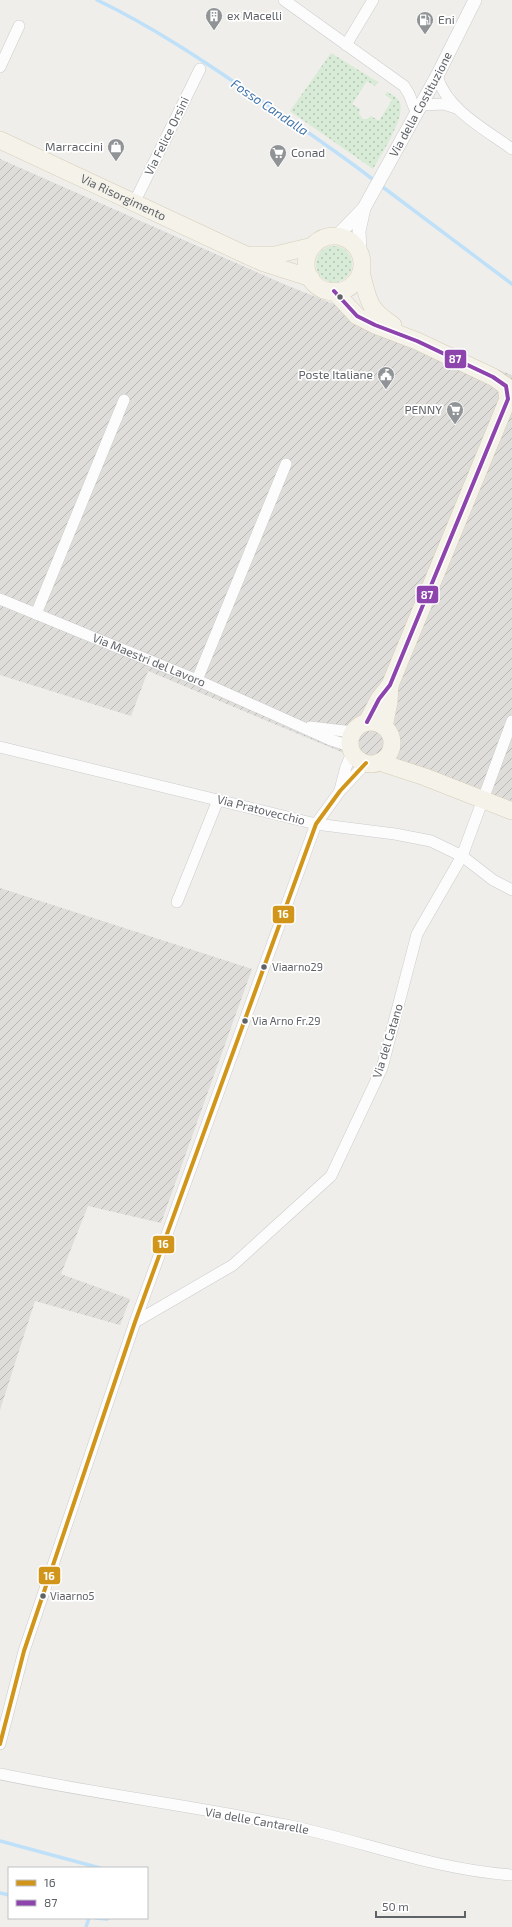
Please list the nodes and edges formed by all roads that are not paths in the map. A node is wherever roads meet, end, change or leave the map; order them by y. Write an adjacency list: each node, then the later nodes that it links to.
1 (284, 0): 6 (street)
2 (373, 0): 6 (street)
3 (475, 0): 5 (street, Via della Costituzione)
4 (19, 26): 7 (street)
5 (458, 32): 9 (street, Via della Costituzione); 10 (street)
6 (346, 45): 10 (street)
7 (0, 67)
8 (200, 69): 14 (street, Via Felice Orsini)
9 (437, 76): 10 (street, Via della Costituzione); 11 (street)
10 (417, 106): 11 (street); 15 (street, Via della Costituzione)
11 (456, 108): 13 (street)
12 (0, 140): 14 (main road, Via Risorgimento)
13 (512, 149)
14 (134, 203): 19 (main road, Via Risorgimento)
15 (364, 208): 16 (street, Via della Costituzione); 18 (street, Via della Costituzione)
16 (337, 236): 17 (main road, Via Risorgimento); 18 (main road)
17 (313, 246): 19 (main road, Via Risorgimento); 21 (main road)
18 (360, 252): 20 (main road, Via Risorgimento)
19 (246, 255): 21 (main road, Via Risorgimento)
20 (361, 272): 22 (main road); 23 (main road, Via Risorgimento)
21 (311, 278): 22 (main road, Via Risorgimento)
22 (334, 291): 23 (main road, Via Risorgimento)
23 (417, 341): 29 (main road, Via Risorgimento)
24 (124, 400): 27 (street)
25 (286, 464): 28 (street)
26 (0, 599): 27 (street, Via Maestri del Lavoro)
27 (36, 614): 28 (street, Via Maestri del Lavoro)
28 (197, 680): 33 (street, Via Maestri del Lavoro)
29 (390, 685): 31 (main road, Via Risorgimento); 32 (main road, Via Risorgimento)
30 (512, 721): 40 (street, Via del Catano)
31 (368, 722): 32 (main road); 33 (main road)
32 (384, 727): 35 (main road)
33 (352, 744): 36 (main road, Via Maestri del Lavoro); 38 (street)
34 (0, 747): 39 (street, Via Pratovecchio)
35 (391, 747): 36 (main road); 37 (main road, Via Maestri del Lavoro)
36 (372, 763): 37 (main road, Via Maestri del Lavoro); 38 (street)
37 (425, 777): 40 (main road, Via Maestri del Lavoro)
38 (340, 791): 42 (street)
39 (218, 800): 42 (street, Via Pratovecchio); 45 (street)
40 (483, 801): 41 (main road, Via Maestri del Lavoro); 43 (street, Via del Catano)
41 (512, 811)
42 (316, 824): 43 (street, Via Pratovecchio); 46 (street)
43 (462, 856): 44 (street, Via Pratovecchio); 46 (street, Via del Catano)
44 (512, 890)
45 (177, 902)
46 (135, 1322): 47 (street)
47 (0, 1744)
48 (0, 1774): 49 (street, Via delle Cantarelle)
49 (512, 1874)

